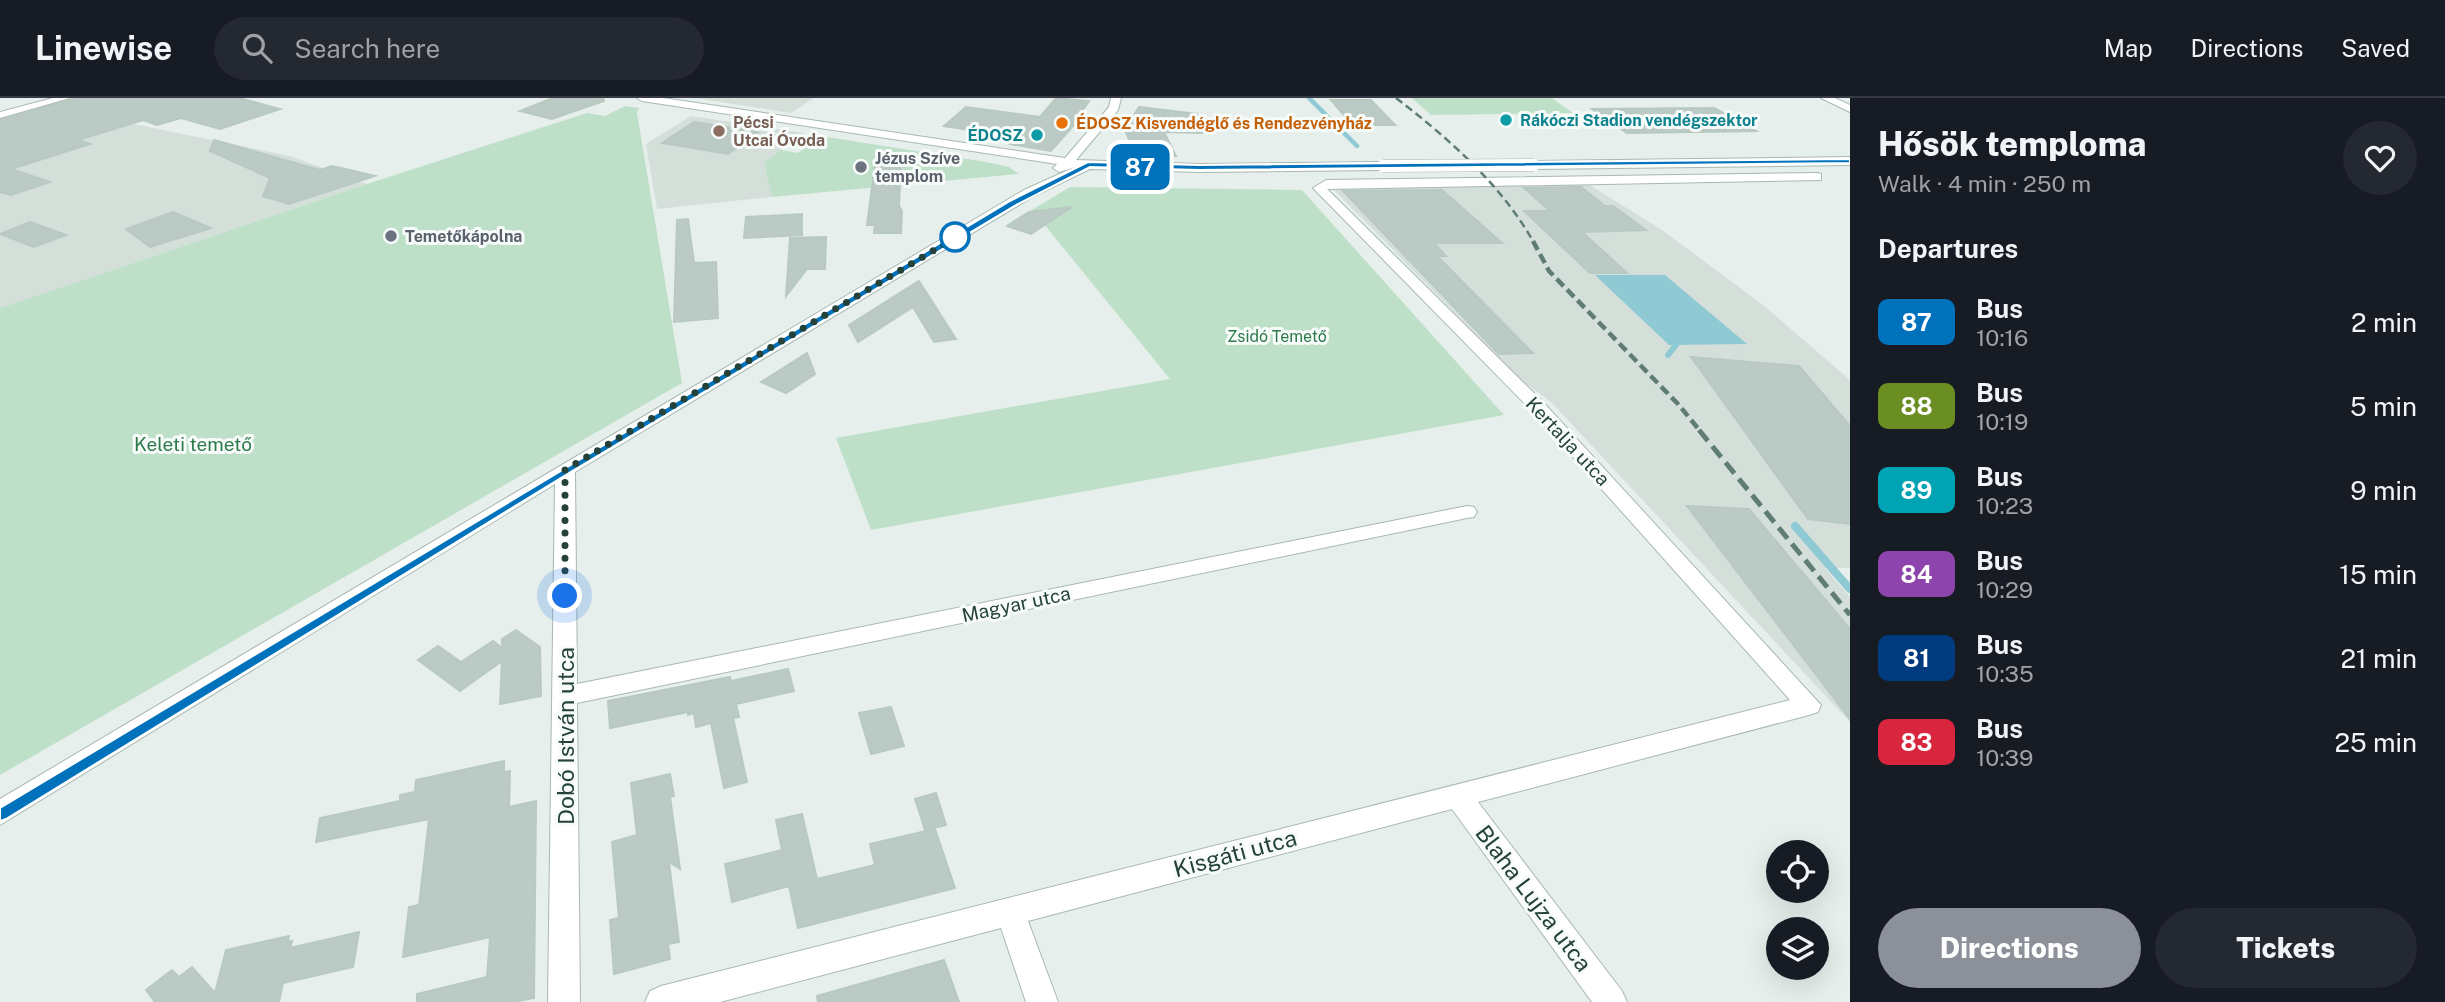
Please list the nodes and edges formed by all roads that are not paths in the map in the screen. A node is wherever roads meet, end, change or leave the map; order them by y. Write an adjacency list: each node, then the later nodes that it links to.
1 (65, 98): 6 (street)
2 (642, 98): 7 (street)
3 (1116, 98): 8 (street)
4 (1826, 98): 5 (street)
5 (1850, 109)
6 (0, 115)
7 (994, 152): 8 (street); 14 (street)
8 (1069, 162): 11 (street); 14 (street)
9 (1762, 162): 10 (street); 11 (street, bridge); 12 (street)
10 (1850, 162)
11 (1088, 165): 14 (street)
12 (1850, 176)
13 (1817, 177): 18 (street, Kertalja utca)
14 (1031, 180): 15 (street)
15 (565, 470): 17 (street, Dobó István utca); 20 (street)
16 (1467, 512): 17 (street, Magyar utca)
17 (565, 696): 22 (street, Dobó István utca)
18 (1809, 705): 19 (street, Kisgáti utca)
19 (1457, 794): 21 (street, Kisgáti utca); 25 (street, Blaha Lujza utca)
20 (0, 813)
21 (1010, 912): 23 (street, Kisgáti utca); 24 (street)
22 (564, 1002)
23 (661, 1002)
24 (1042, 1002)
25 (1611, 1002)

